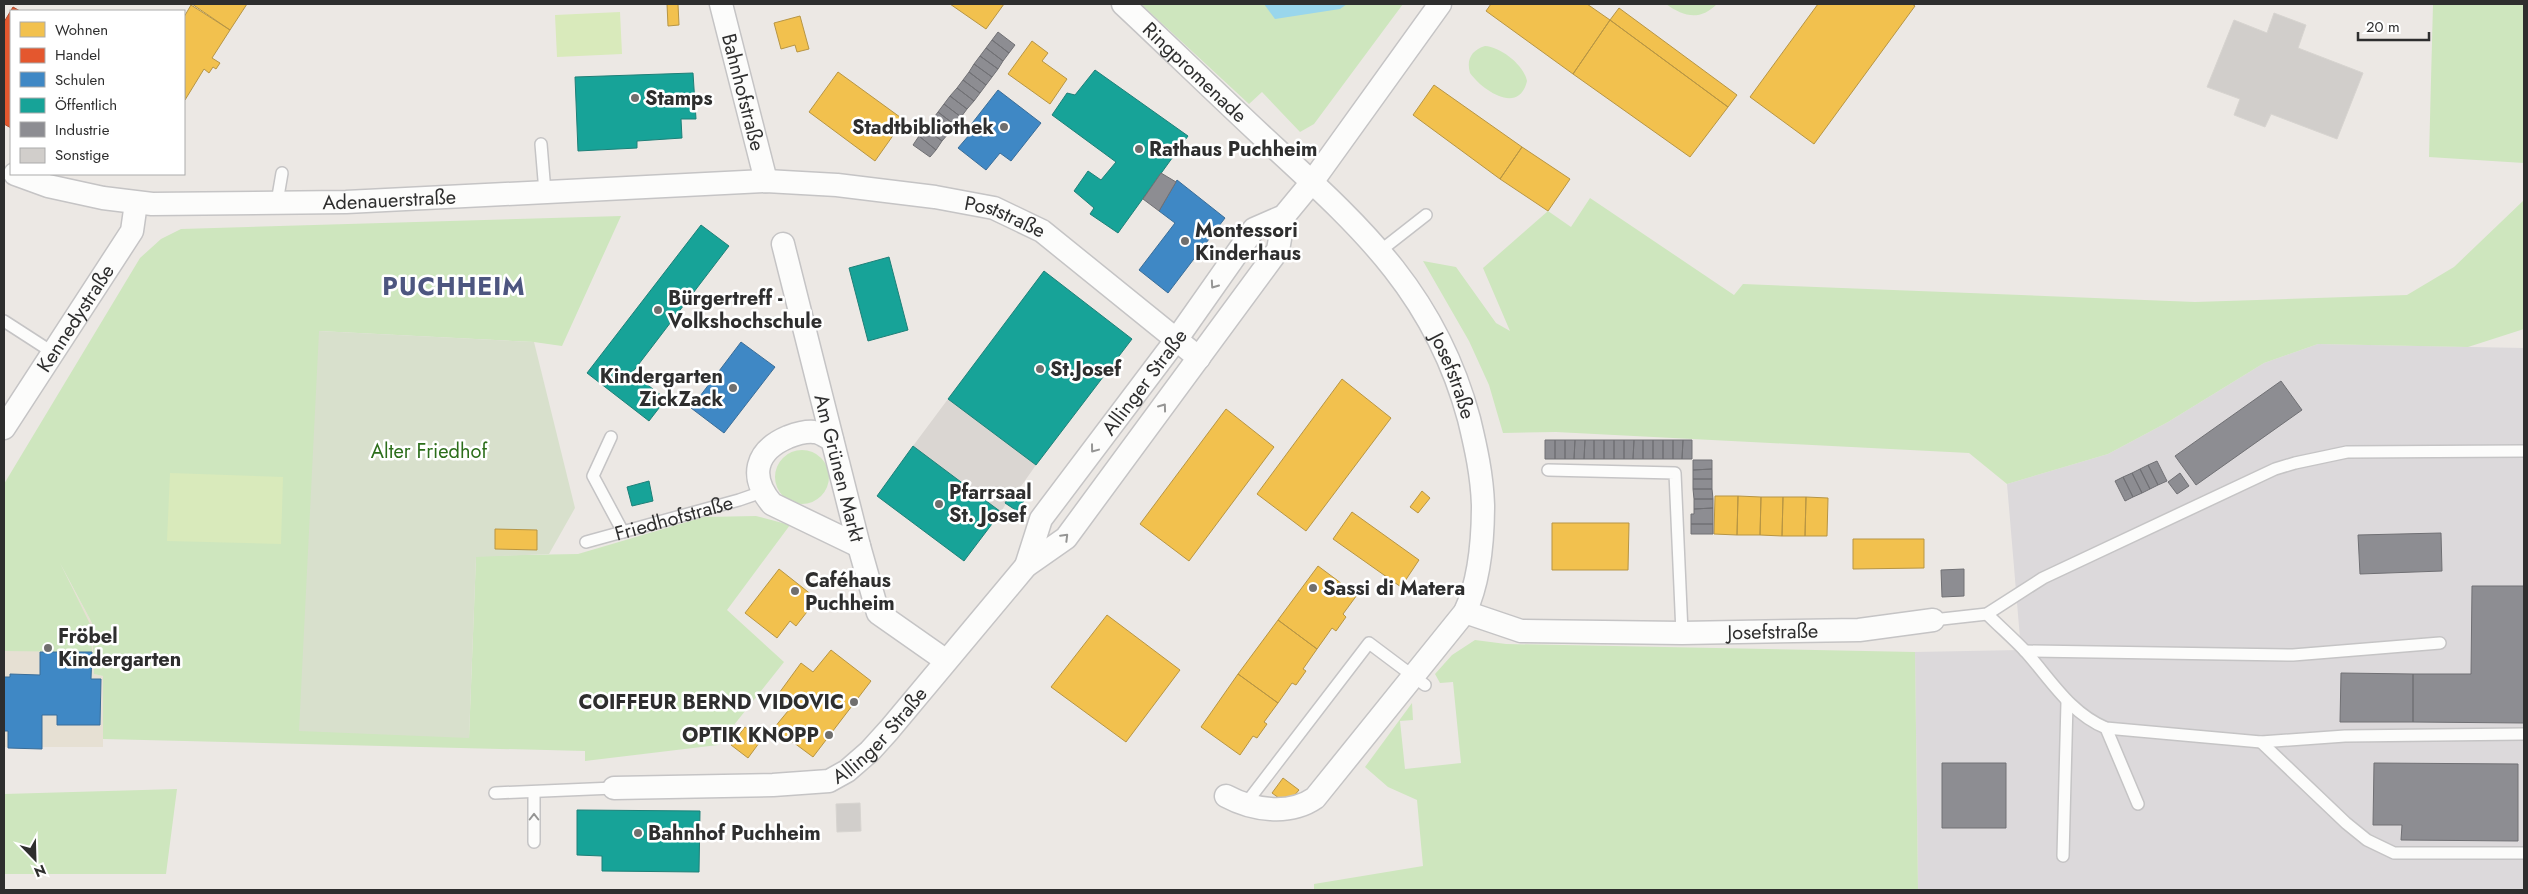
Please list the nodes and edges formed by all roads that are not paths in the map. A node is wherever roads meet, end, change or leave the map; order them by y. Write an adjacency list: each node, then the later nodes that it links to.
1 (721, 4): 8 (street, Bahnhofstraße)
2 (1122, 4): 9 (street, Ringpromenade)
3 (1440, 4): 9 (street, Allinger Straße)
4 (541, 144): 10 (lane)
5 (282, 173): 11 (lane)
6 (21, 175): 7 (street, Adenauerstraße)
7 (51, 180): 12 (street, Adenauerstraße)
8 (766, 181): 10 (street, Adenauerstraße); 18 (street, Poststraße)
9 (1312, 182): 14 (street, Allinger Straße); 16 (street, Josefstraße)
10 (545, 192): 11 (street, Adenauerstraße)
11 (277, 202): 12 (street, Adenauerstraße)
12 (136, 203): 19 (street, Kennedystraße)
13 (1426, 215): 16 (lane)
14 (1284, 216): 18 (street, Allinger Straße, one-way to 18); 20 (street, Allinger Straße)
15 (783, 244): 23 (street, Am Grünen Markt)
16 (1380, 251): 31 (street, Josefstraße)
17 (4, 321): 19 (lane)
18 (1176, 340): 20 (street, Poststraße); 30 (street, Allinger Straße, one-way to 30)
19 (52, 352): 21 (street, Kennedystraße)
20 (1199, 358): 30 (street, Allinger Straße, one-way to 20)
21 (4, 428)
22 (611, 437): 27 (lane)
23 (832, 440): 26 (street); 29 (street, Am Grünen Markt)
24 (2524, 451): 32 (lane)
25 (1548, 470): 34 (lane)
26 (762, 492): 27 (lane, Friedhofstraße); 29 (street)
27 (623, 532): 28 (lane, Friedhofstraße)
28 (586, 542)
29 (859, 546): 37 (street, Am Grünen Markt)
30 (1026, 566): 37 (street, Allinger Straße)
31 (1465, 612): 34 (street, Josefstraße); 38 (street, Josefstraße)
32 (1987, 614): 33 (lane); 36 (lane)
33 (1933, 620): 34 (street, Josefstraße)
34 (1682, 632)
35 (2440, 644): 36 (lane)
36 (2025, 651): 39 (lane)
37 (945, 660): 43 (street, Allinger Straße)
38 (1419, 680): 46 (street, Josefstraße); 46 (lane)
39 (2067, 702): 40 (lane); 50 (lane)
40 (2106, 728): 42 (lane); 47 (lane)
41 (2524, 734): 42 (lane)
42 (2261, 742): 49 (lane)
43 (614, 788): 44 (lane)
44 (534, 792): 45 (lane); 48 (lane, one-way to 44)
45 (495, 793)
46 (1235, 800)
47 (2138, 804)
48 (534, 842)
49 (2524, 853)
50 (2063, 856)

